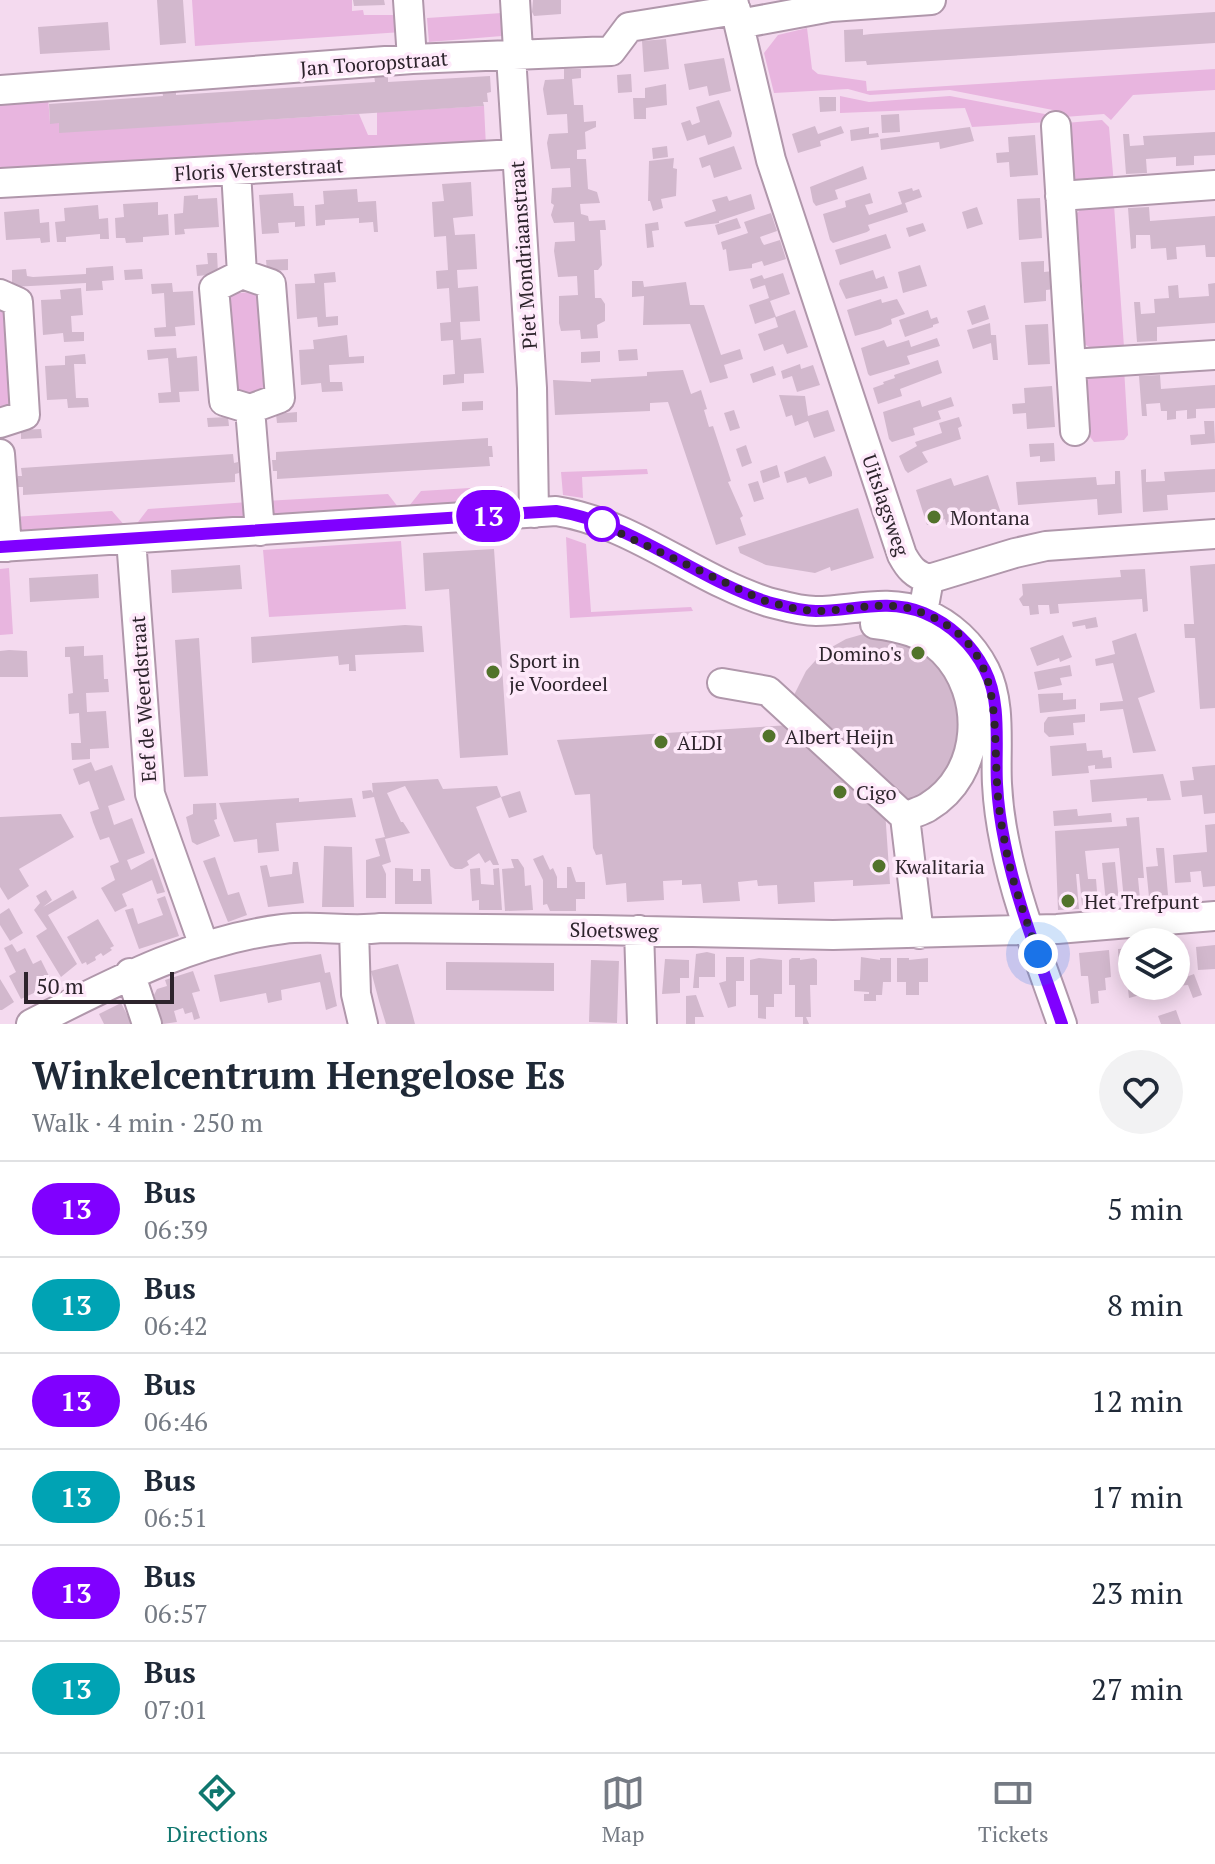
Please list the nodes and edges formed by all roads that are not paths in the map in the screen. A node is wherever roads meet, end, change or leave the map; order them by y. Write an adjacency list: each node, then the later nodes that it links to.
1 (408, 0): 6 (street)
2 (515, 0): 5 (street, Piet Mondriaanstraat)
3 (931, 0): 4 (street)
4 (736, 11): 5 (street, Jan Tooropstraat); 27 (street, Uitslagsweg)
5 (511, 56): 6 (street, Jan Tooropstraat); 9 (street, Piet Mondriaanstraat)
6 (412, 59): 7 (street, Jan Tooropstraat)
7 (0, 90)
8 (1056, 126): 13 (street)
9 (517, 154): 10 (street, Floris Versterstraat); 22 (street, Piet Mondriaanstraat)
10 (236, 171): 11 (street, Floris Versterstraat); 14 (street)
11 (0, 183)
12 (1215, 185): 13 (street)
13 (1060, 196): 17 (street)
14 (242, 274): 18 (street); 18 (street)
15 (0, 294): 19 (street)
16 (1215, 355): 17 (street)
17 (1071, 364): 20 (street)
18 (250, 409): 23 (street)
19 (0, 423)
20 (1075, 431)
21 (0, 454): 26 (street)
22 (534, 513): 23 (street); 28 (street)
23 (260, 531): 25 (street)
24 (1215, 534): 27 (street)
25 (131, 539): 26 (street); 37 (street, Eef de Weerdstraat)
26 (4, 547)
27 (929, 579): 28 (street)
28 (923, 612): 34 (street)
29 (875, 624): 31 (street)
30 (722, 683): 31 (street)
31 (912, 821): 36 (street)
32 (1215, 916): 34 (street, Sloetsweg)
33 (639, 930): 35 (street, Sloetsweg); 36 (street, Sloetsweg); 42 (street)
34 (1031, 930): 36 (street, Sloetsweg); 43 (street)
35 (354, 931): 37 (street, Sloetsweg); 41 (street)
36 (919, 934)
37 (204, 946): 38 (street, Sloetsweg)
38 (130, 973): 39 (street, Sloetsweg); 40 (street)
39 (31, 1024)
40 (147, 1024)
41 (363, 1024)
42 (642, 1024)
43 (1062, 1024)

